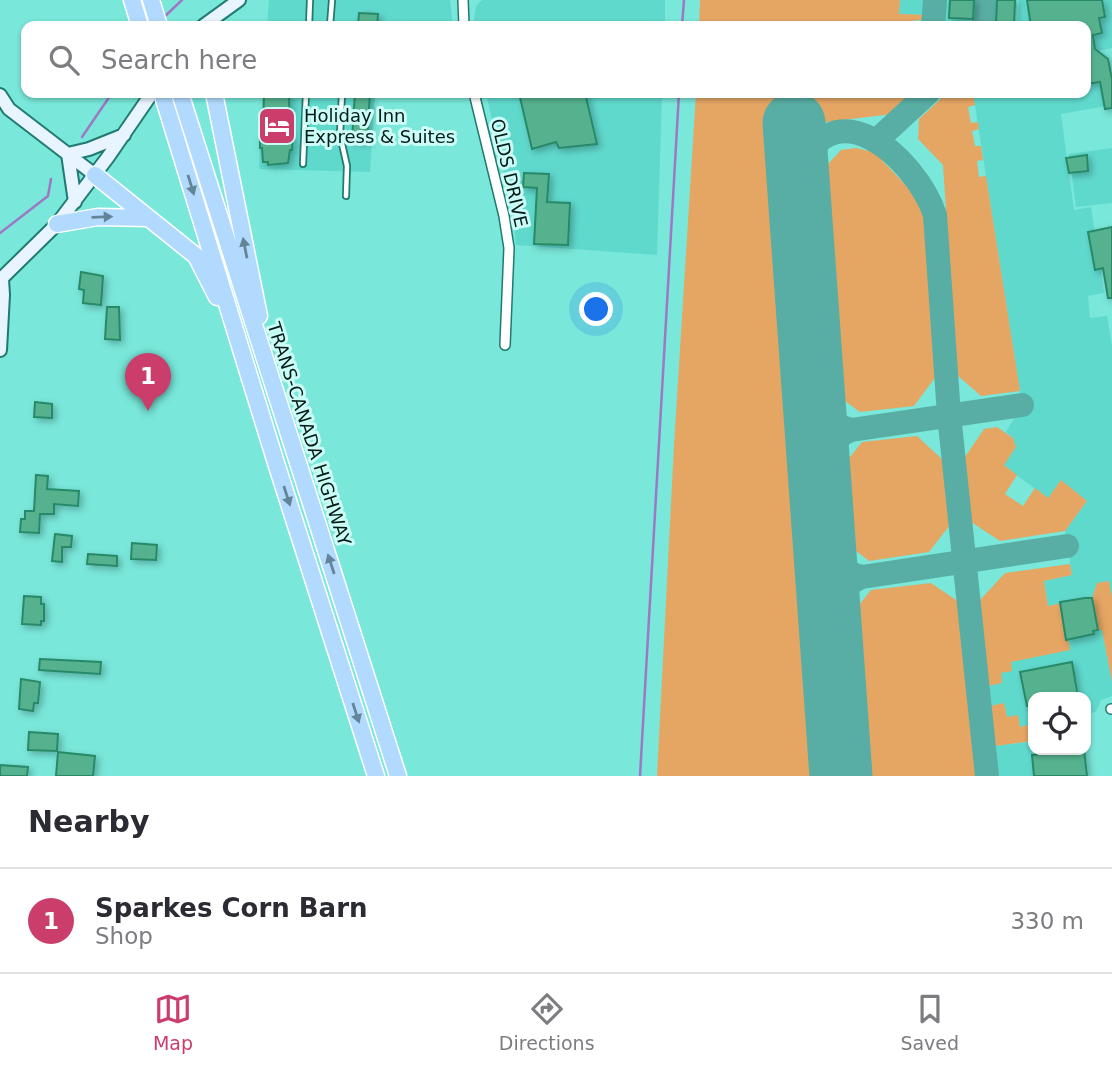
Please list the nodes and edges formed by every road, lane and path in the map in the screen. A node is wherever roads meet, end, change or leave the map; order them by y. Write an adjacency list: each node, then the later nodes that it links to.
1 (132, 0): 7 (highway)
2 (151, 0): 8 (highway)
3 (239, 0): 9 (street)
4 (310, 0): 10 (lane)
5 (332, 0): 11 (lane)
6 (463, 0): 12 (street)
7 (138, 21)
8 (157, 21)
9 (208, 21)
10 (309, 21)
11 (330, 21)
12 (464, 21)
13 (0, 95): 22 (street)
14 (149, 98): 21 (street)
15 (163, 98): 33 (highway, one-way to 33)
16 (182, 98): 32 (highway, TRANS-CANADA HIGHWAY)
17 (215, 98): 32 (highway, one-way to 17)
18 (306, 98): 23 (lane)
19 (342, 98): 25 (lane)
20 (475, 98): 30 (street, OLDS DRIVE)
21 (124, 135): 22 (street); 24 (street)
22 (68, 154): 24 (street); 26 (street)
23 (303, 164)
24 (95, 175): 26 (street); 27 (highway)
25 (346, 196)
26 (75, 202): 28 (street)
27 (148, 218): 28 (highway, one-way to 27); 33 (highway)
28 (57, 224): 29 (street)
29 (1, 279): 31 (street)
30 (505, 345)
31 (0, 350)
32 (296, 457): 35 (highway, TRANS-CANADA HIGHWAY, one-way to 32)
33 (276, 463): 34 (highway, one-way to 34)
34 (376, 776)
35 (398, 776)

